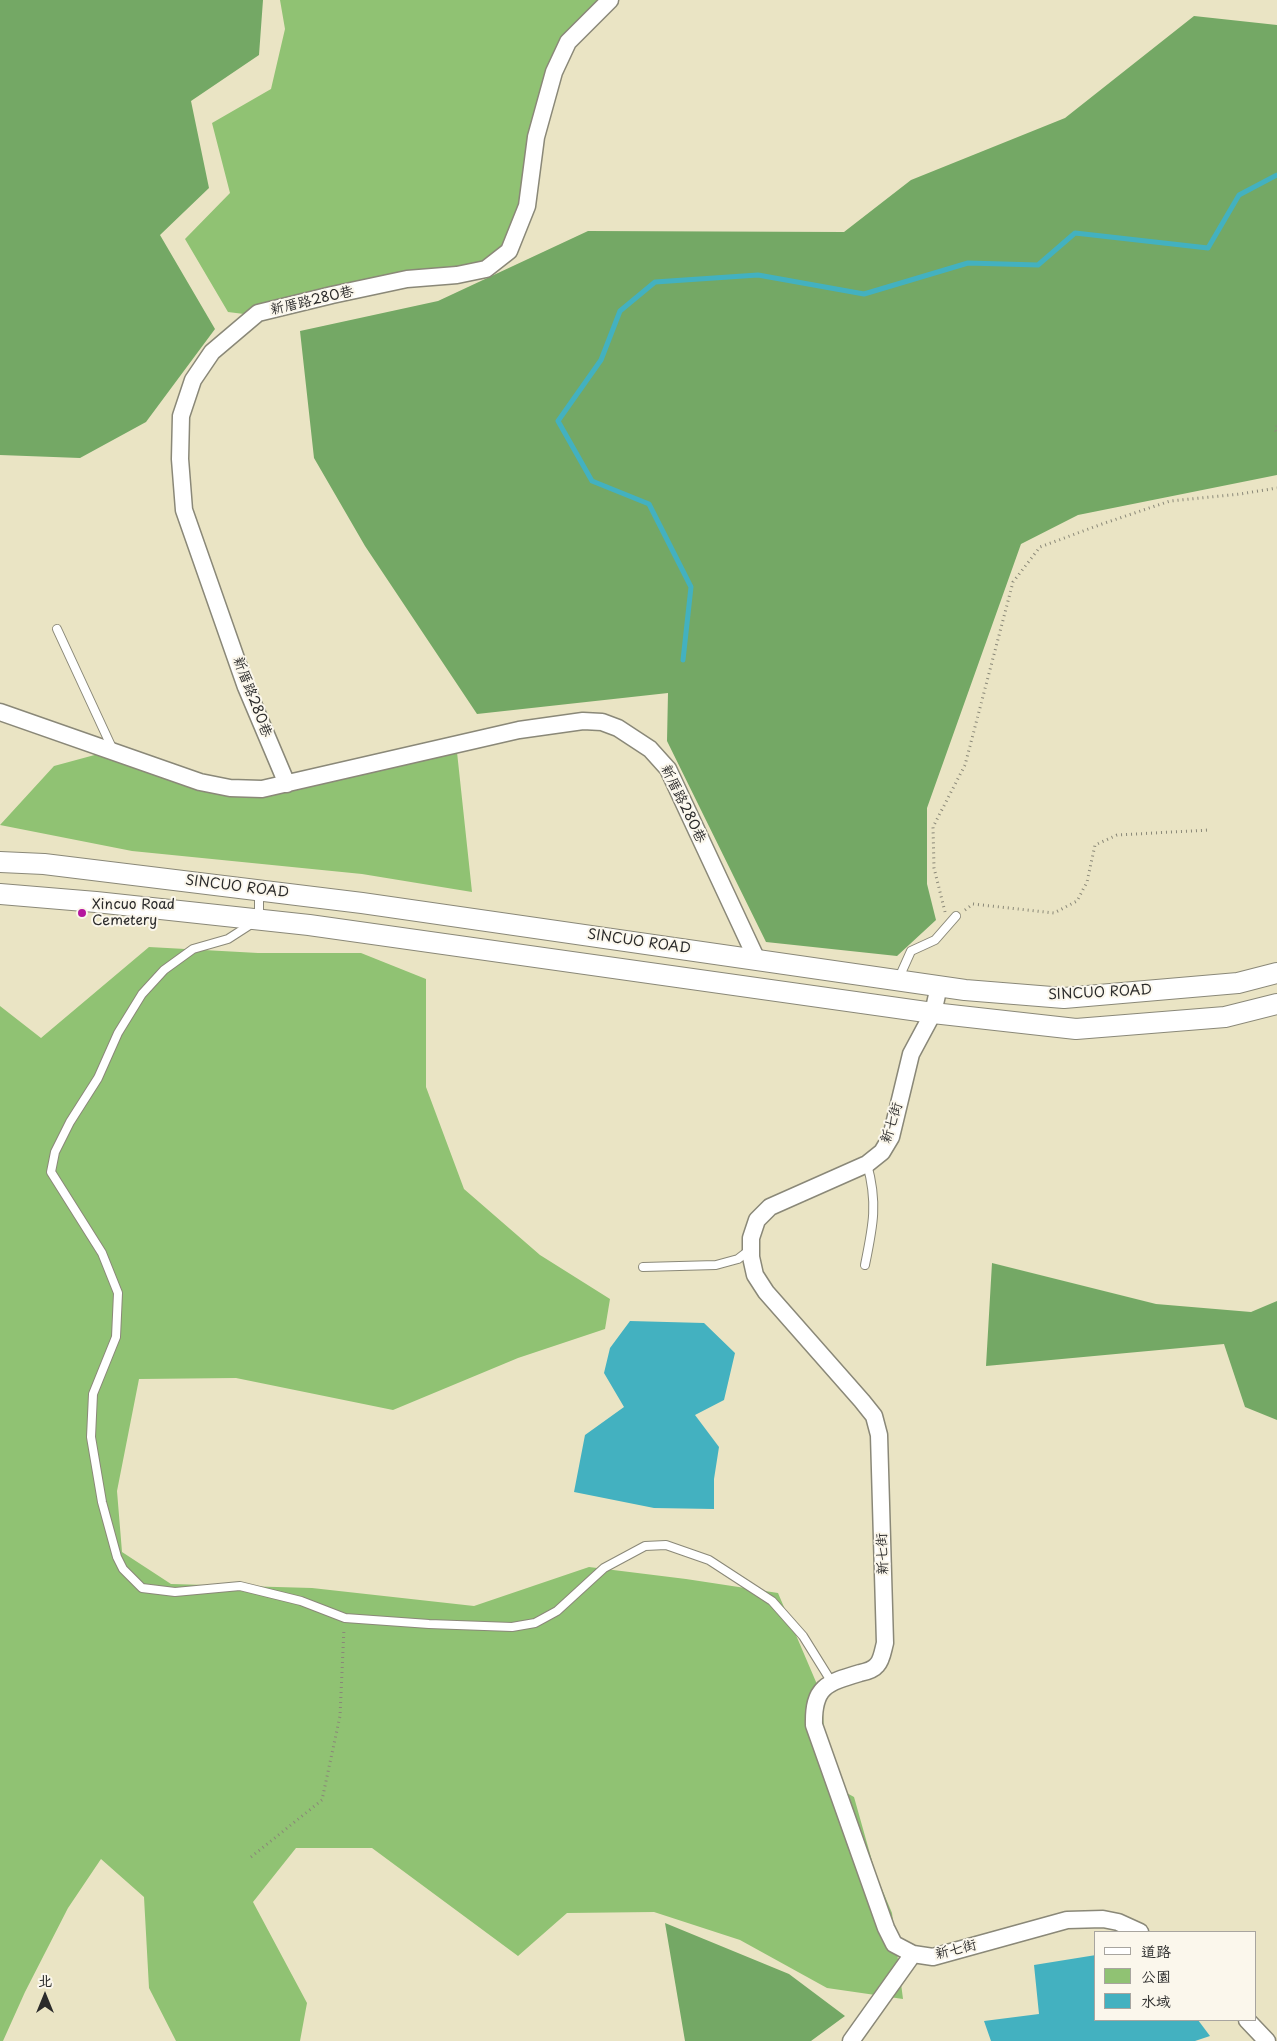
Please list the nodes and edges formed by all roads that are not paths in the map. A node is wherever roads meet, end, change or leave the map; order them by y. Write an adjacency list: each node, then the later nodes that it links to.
1 (610, 0): 5 (street, 新厝路280巷)
2 (57, 629): 4 (lane)
3 (0, 712): 4 (street, 新厝路280巷)
4 (114, 752): 5 (street, 新厝路280巷)
5 (287, 784): 11 (street, 新厝路280巷)
6 (0, 862): 7 (street, SINCUO ROAD)
7 (259, 890): 10 (lane); 11 (street, SINCUO ROAD)
8 (0, 894): 10 (street, SINCUO ROAD)
9 (956, 916): 14 (lane)
10 (259, 919): 16 (street, SINCUO ROAD); 23 (lane)
11 (757, 960): 12 (street, SINCUO ROAD)
12 (813, 968): 14 (street, SINCUO ROAD); 16 (street)
13 (1277, 973): 15 (street, SINCUO ROAD)
14 (898, 980): 15 (street, SINCUO ROAD)
15 (939, 986): 18 (street, 新七街)
16 (807, 995): 18 (street, SINCUO ROAD)
17 (1277, 1004): 18 (street, SINCUO ROAD)
18 (933, 1013): 19 (street, 新七街)
19 (867, 1164): 20 (street, 新七街); 21 (lane)
20 (751, 1249): 22 (lane); 23 (street, 新七街)
21 (866, 1265)
22 (643, 1267)
23 (831, 1681): 25 (street, 新七街)
24 (1138, 1931): 25 (street, 新七街)
25 (913, 1954): 27 (street)
26 (1248, 2021): 28 (street)
27 (851, 2041)
28 (1267, 2041)

